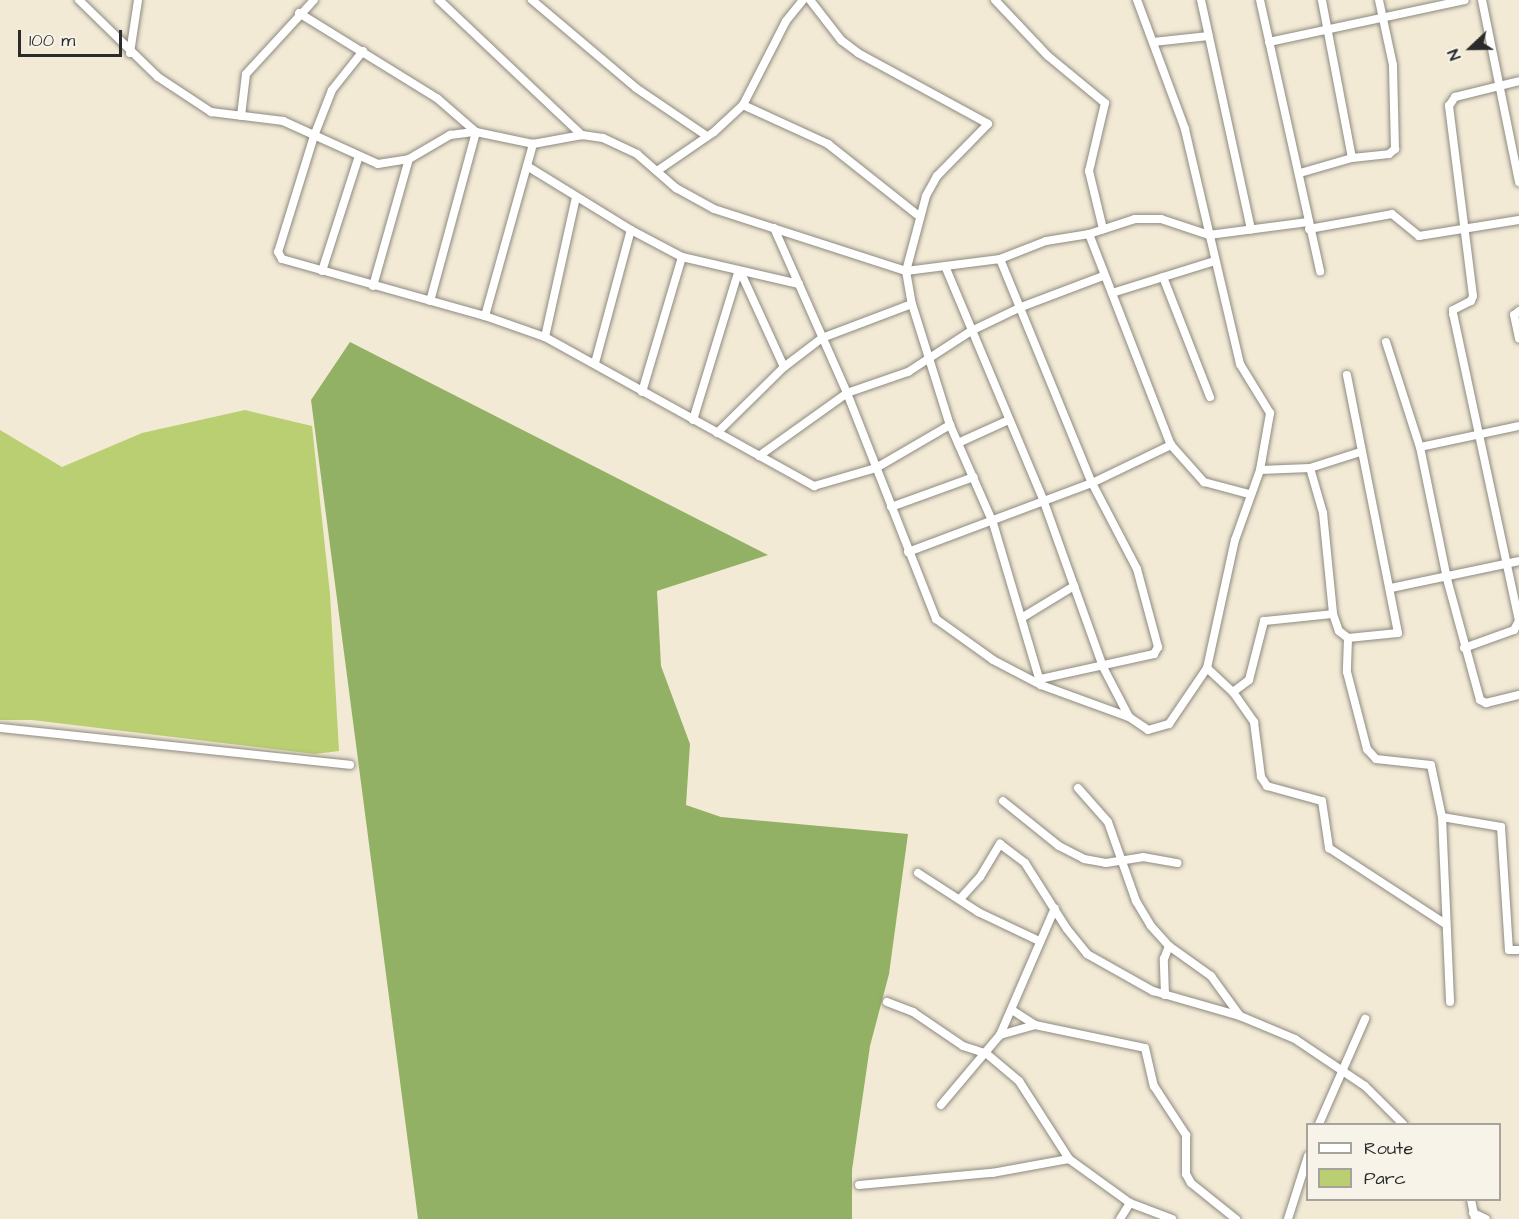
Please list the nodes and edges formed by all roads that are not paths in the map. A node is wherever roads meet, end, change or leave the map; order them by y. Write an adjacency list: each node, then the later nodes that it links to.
1 (79, 0): 24 (street)
2 (138, 0): 24 (street)
3 (314, 0): 17 (street)
4 (439, 0): 30 (street)
5 (532, 0): 32 (street)
6 (802, 0): 27 (street)
7 (810, 0): 42 (street)
8 (995, 0): 46 (street)
9 (1137, 0): 21 (street)
10 (1201, 0): 20 (street)
11 (1260, 0): 22 (street)
12 (1322, 0): 19 (street)
13 (1379, 0): 18 (street)
14 (1465, 0): 16 (street)
15 (1482, 0): 26 (street)
16 (1423, 3): 18 (street)
17 (299, 12): 23 (street); 28 (street)
18 (1382, 17): 19 (street); 35 (street)
19 (1329, 31): 22 (street); 35 (street)
20 (1209, 36): 21 (street); 49 (street)
21 (1153, 42): 51 (street)
22 (1269, 42): 39 (street)
23 (363, 51): 29 (street); 31 (street)
24 (130, 53): 28 (street)
25 (1519, 81): 26 (street)
26 (1500, 85): 40 (street); 47 (street)
27 (743, 105): 32 (street); 42 (street)
28 (240, 116): 31 (street)
29 (476, 132): 33 (street); 36 (street); 65 (street)
30 (582, 135): 33 (street); 38 (street)
31 (314, 136): 34 (street); 56 (street)
32 (707, 136): 38 (street)
33 (533, 144): 37 (street)
34 (359, 156): 36 (street); 56 (street)
35 (1352, 158): 39 (street)
36 (409, 159): 63 (street)
37 (527, 166): 41 (street); 69 (street)
38 (657, 171): 45 (street)
39 (1300, 173): 44 (street)
40 (1519, 182)
41 (576, 196): 48 (street); 71 (street)
42 (920, 217): 57 (street)
43 (1519, 220): 47 (street)
44 (1308, 226): 47 (street); 49 (street); 58 (street)
45 (774, 228): 57 (street); 62 (street)
46 (1103, 229): 50 (street); 51 (street)
47 (1464, 229): 86 (street)
48 (631, 230): 52 (street); 76 (street)
49 (1251, 230): 51 (street)
50 (1089, 234): 53 (street); 60 (street)
51 (1209, 235): 54 (street)
52 (682, 257): 59 (street); 79 (street)
53 (1000, 259): 55 (street); 67 (street)
54 (1215, 261): 61 (street); 95 (street)
55 (945, 266): 57 (street); 70 (street)
56 (322, 271): 63 (street)
57 (906, 271): 66 (street)
58 (1320, 271)
59 (740, 273): 62 (street); 77 (street); 82 (street)
60 (1103, 276): 64 (street); 67 (street)
61 (1163, 277): 64 (street); 81 (street)
62 (799, 284): 72 (street)
63 (373, 286): 65 (street)
64 (1112, 293): 89 (street)
65 (430, 301): 69 (street)
66 (912, 304): 72 (street); 75 (street)
67 (1020, 307): 70 (street); 97 (street)
68 (1519, 311): 73 (street)
69 (485, 316): 71 (street)
70 (971, 331): 75 (street); 83 (street)
71 (545, 337): 76 (street)
72 (822, 338): 77 (street); 80 (street)
73 (1519, 338)
74 (1386, 342): 90 (street)
75 (930, 361): 80 (street); 84 (street)
76 (595, 363): 79 (street)
77 (784, 367): 87 (street)
78 (1347, 375): 91 (street)
79 (642, 392): 82 (street)
80 (847, 393): 92 (street); 93 (street)
81 (1210, 396)
82 (693, 420): 87 (street)
83 (1009, 420): 88 (street); 99 (street)
84 (950, 425): 88 (street); 93 (street)
85 (1519, 426): 86 (street)
86 (1479, 432): 90 (street); 104 (street)
87 (717, 433): 92 (street)
88 (958, 444): 96 (street)
89 (1171, 445): 97 (street); 98 (street)
90 (1420, 447): 105 (street)
91 (1360, 452): 94 (street); 107 (street)
92 (759, 456): 93 (street)
93 (876, 468): 100 (street)
94 (1311, 468): 95 (street); 108 (street)
95 (1260, 470): 98 (street)
96 (974, 477): 100 (street); 101 (street)
97 (1092, 483): 99 (street); 112 (street)
98 (1249, 494): 113 (street)
99 (1044, 502): 101 (street); 106 (street)
100 (891, 507): 102 (street)
101 (993, 523): 102 (street); 109 (street)
102 (908, 552): 114 (street)
103 (1519, 561): 104 (street)
104 (1506, 564): 105 (street); 111 (street)
105 (1447, 579): 107 (street); 111 (street)
106 (1074, 586): 109 (street); 112 (street)
107 (1391, 588): 110 (street)
108 (1333, 614): 110 (street); 115 (street)
109 (1023, 617): 114 (street)
110 (1348, 638): 122 (street)
111 (1464, 648): 116 (street)
112 (1103, 666): 114 (street); 117 (street)
113 (1207, 668): 115 (street); 117 (street)
114 (1041, 682): 117 (street)
115 (1233, 692): 128 (street)
116 (1519, 695)
117 (1129, 717)
118 (0, 728): 119 (street)
119 (350, 765)
120 (1078, 789): 123 (street)
121 (1004, 801): 123 (street)
122 (1442, 817): 128 (street); 131 (street)
123 (1121, 861): 124 (street); 130 (street)
124 (1177, 863)
125 (918, 873): 126 (street)
126 (960, 899): 127 (street); 129 (street)
127 (1055, 908): 129 (street); 132 (street)
128 (1444, 923): 134 (street)
129 (1039, 941): 135 (street)
130 (1169, 946): 132 (street); 136 (street)
131 (1519, 950)
132 (1165, 995): 136 (street)
133 (887, 1002): 140 (street)
134 (1450, 1002)
135 (1012, 1010): 138 (street); 139 (street)
136 (1240, 1016): 141 (street)
137 (1365, 1019): 141 (street)
138 (1035, 1025): 139 (street); 153 (street)
139 (1000, 1035): 140 (street)
140 (987, 1054): 142 (street); 145 (street)
141 (1341, 1073): 143 (street); 144 (street)
142 (941, 1105)
143 (1320, 1123)
144 (1401, 1123)
145 (1069, 1159): 147 (street); 149 (street)
146 (1306, 1162): 154 (street)
147 (860, 1185)
148 (1471, 1201): 150 (street)
149 (1130, 1203): 151 (street); 152 (street)
150 (1474, 1216): 155 (street)
151 (1120, 1219)
152 (1172, 1219)
153 (1236, 1219)
154 (1288, 1219)
155 (1486, 1219)

